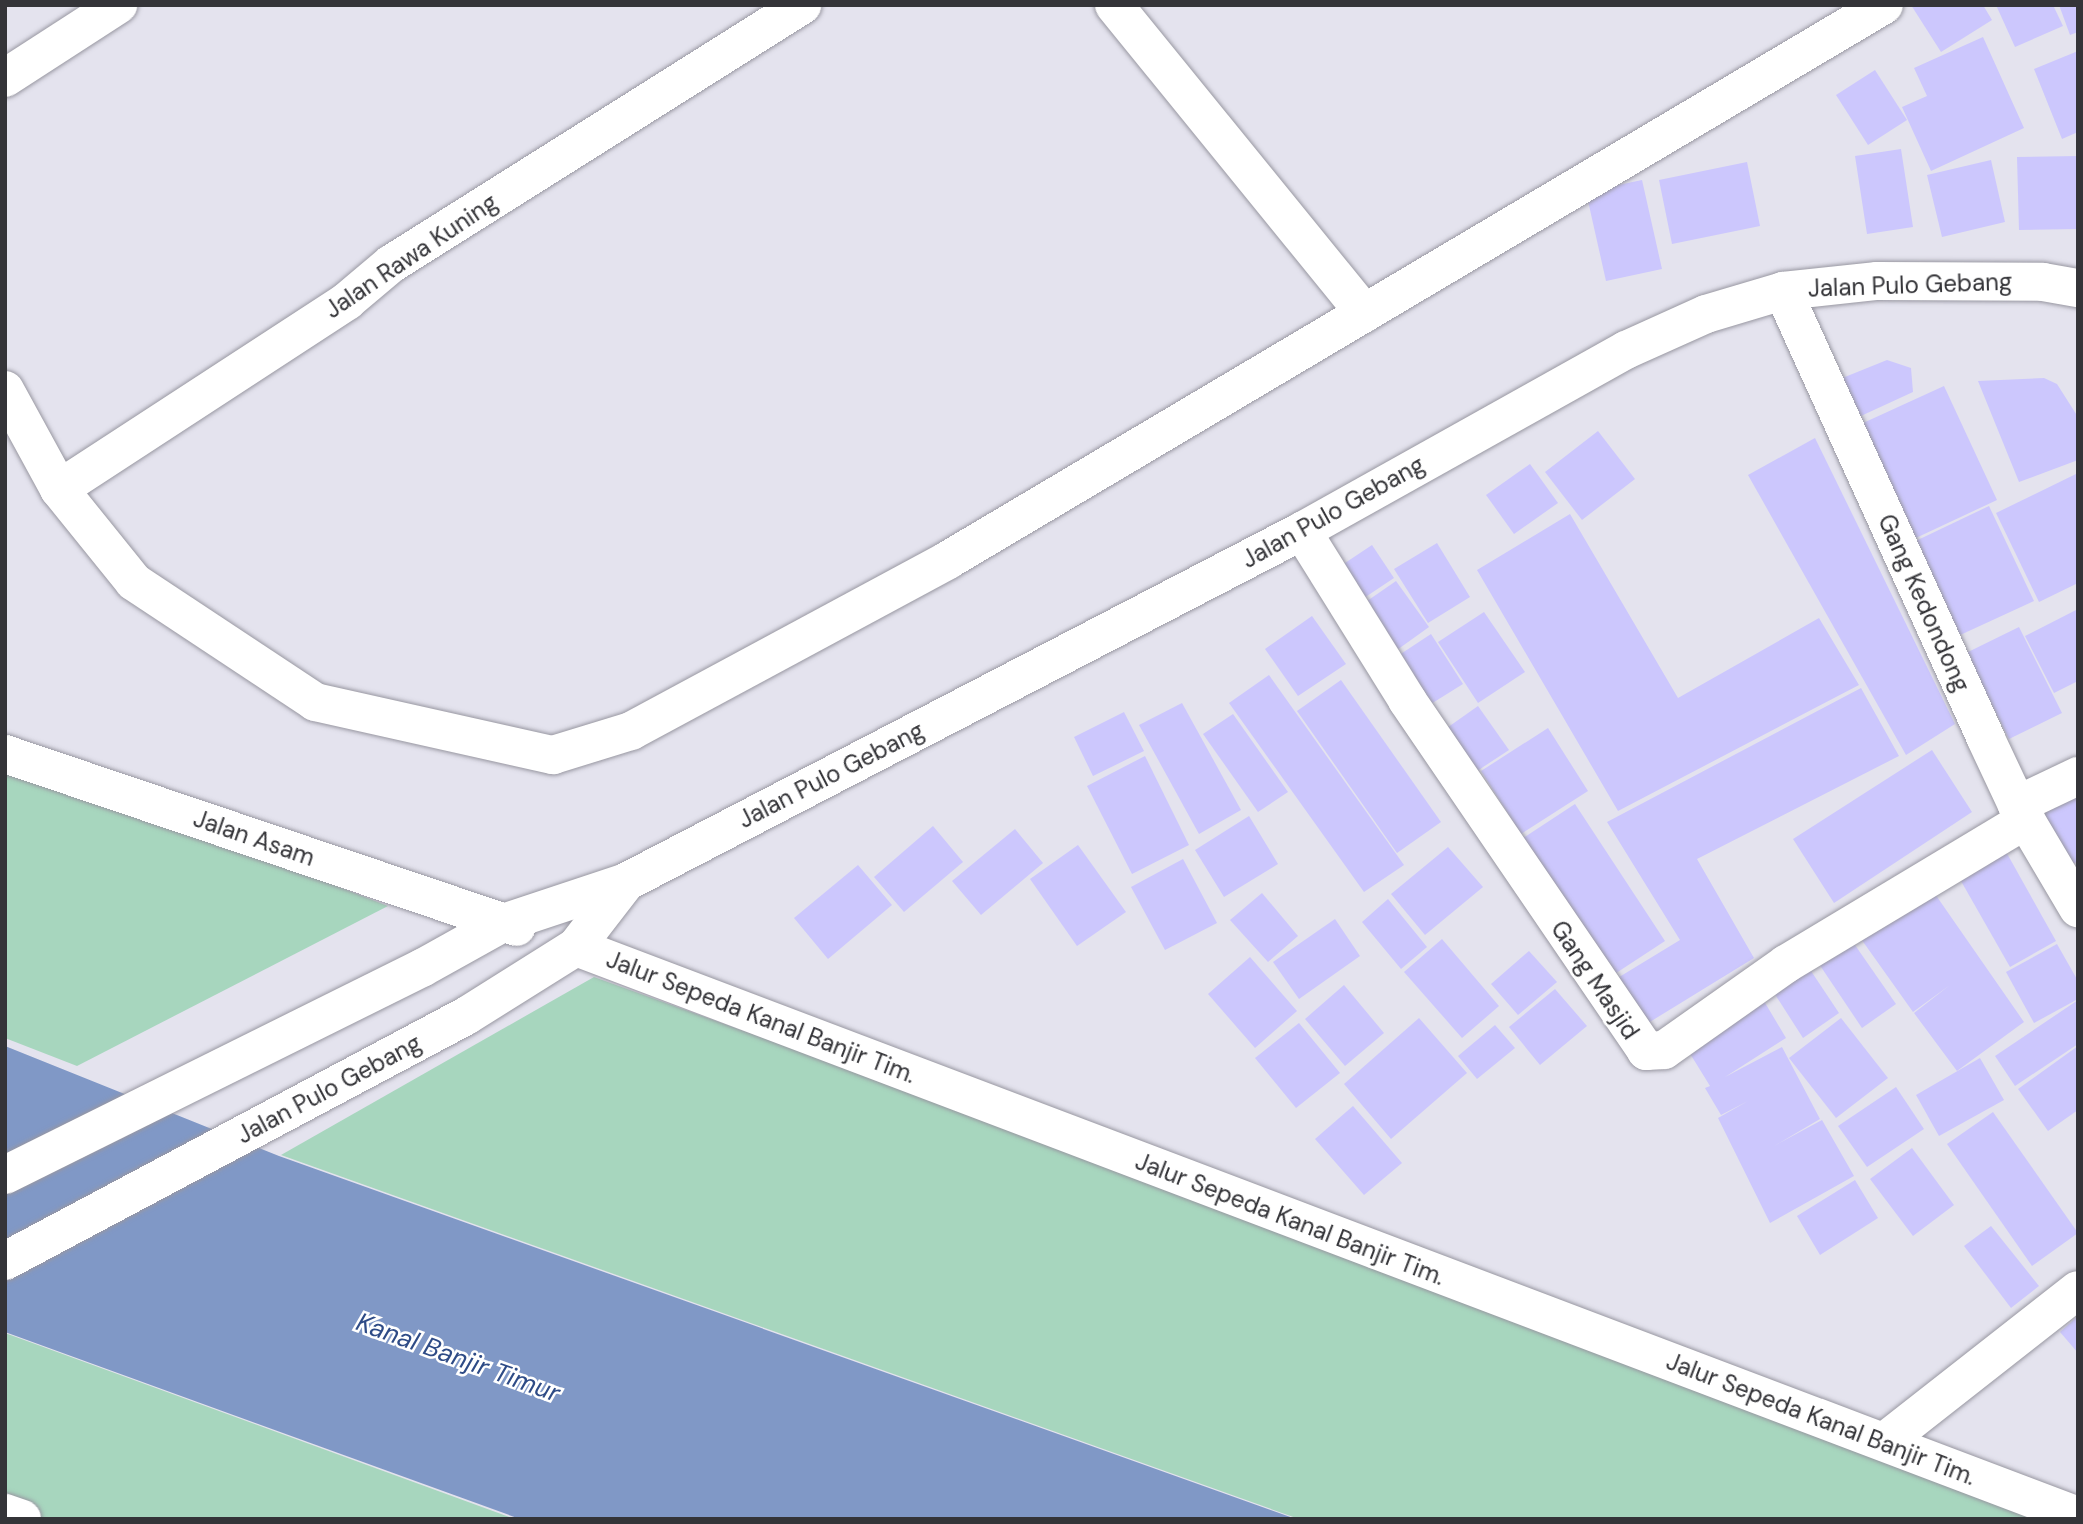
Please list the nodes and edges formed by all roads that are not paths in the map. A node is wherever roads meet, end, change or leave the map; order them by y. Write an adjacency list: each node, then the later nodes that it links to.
1 (118, 5): 5 (street)
2 (802, 5): 10 (street, Jalan Rawa Kuning)
3 (1114, 5): 8 (street)
4 (1884, 5): 8 (street)
5 (5, 78)
6 (2078, 288): 7 (street, Jalan Pulo Gebang)
7 (1783, 290): 11 (street, Jalan Pulo Gebang); 14 (street, Gang Kedondong)
8 (1364, 313): 10 (street)
9 (5, 390): 10 (street)
10 (59, 489)
11 (1302, 531): 14 (street, Gang Masjid); 15 (street, Jalan Pulo Gebang)
12 (5, 754): 17 (street, Jalan Asam)
13 (2078, 776): 14 (street)
14 (2022, 813): 16 (street, Gang Kedondong)
15 (625, 882): 17 (street, Jalan Pulo Gebang); 18 (street, Jalan Pulo Gebang)
16 (2078, 908)
17 (503, 923): 18 (street, Jalur Sepeda Kanal Banjir Tim.); 19 (street, Jalan Pulo Gebang)
18 (576, 947): 20 (street, Jalan Pulo Gebang); 22 (street, Jalur Sepeda Kanal Banjir Tim.)
19 (5, 1175)
20 (5, 1261)
21 (2078, 1290): 22 (street)
22 (1884, 1442): 24 (street, Jalur Sepeda Kanal Banjir Tim.)
23 (5, 1513): 25 (street)
24 (2078, 1516)
25 (22, 1519)

